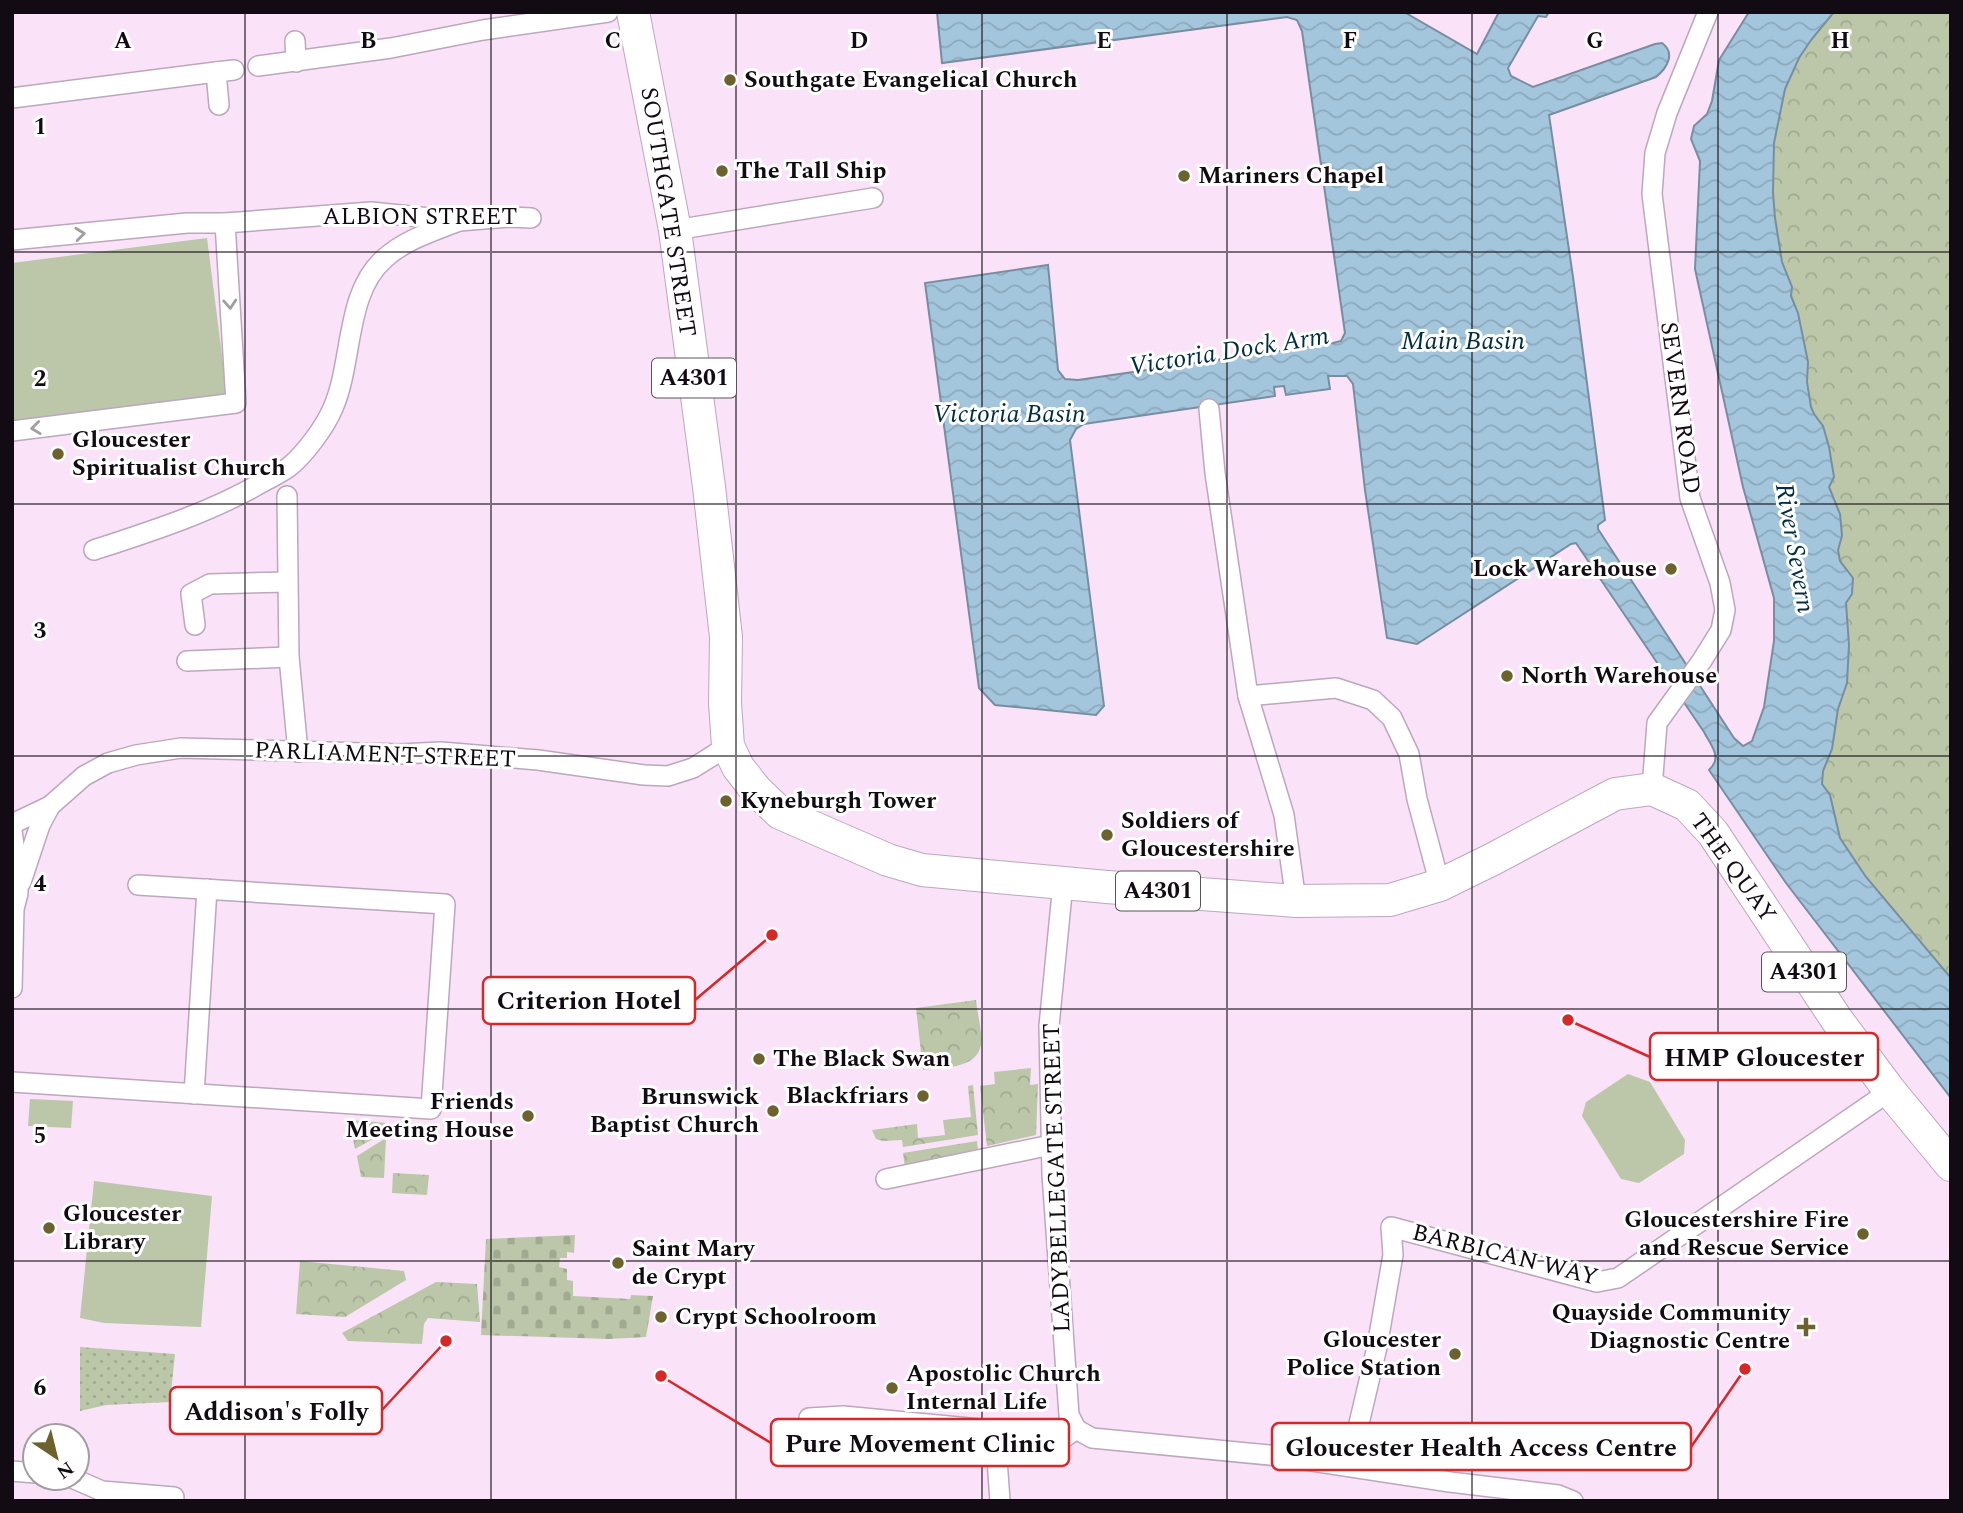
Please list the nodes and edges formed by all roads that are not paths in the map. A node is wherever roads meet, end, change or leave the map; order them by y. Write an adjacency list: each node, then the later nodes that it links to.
1 (608, 12): 5 (street)
2 (633, 12): 13 (main road, SOUTHGATE STREET / A4301)
3 (1708, 12): 26 (street, SEVERN ROAD)
4 (295, 41): 5 (street)
5 (296, 62): 6 (street)
6 (258, 66)
7 (12, 99): 8 (street)
8 (219, 105)
9 (873, 198): 13 (street)
10 (531, 218): 11 (street, ALBION STREET)
11 (459, 221): 12 (street, ALBION STREET); 18 (street)
12 (225, 223): 14 (street, ALBION STREET, one-way to 12); 16 (street, one-way to 16)
13 (675, 230): 24 (main road, SOUTHGATE STREET / A4301)
14 (12, 240)
15 (1209, 410): 23 (street)
16 (12, 431)
17 (286, 496): 19 (street)
18 (94, 550)
19 (287, 582): 20 (street); 21 (street)
20 (195, 625)
21 (289, 657): 22 (street); 25 (street)
22 (187, 661)
23 (1248, 696): 32 (street); 35 (street)
24 (728, 746): 25 (street, PARLIAMENT STREET); 30 (main road, A4301)
25 (298, 752): 27 (street, PARLIAMENT STREET)
26 (1652, 789): 32 (main road, A4301); 39 (main road, THE QUAY / A4301)
27 (50, 806): 28 (street, PARLIAMENT STREET); 34 (street, PARLIAMENT STREET)
28 (12, 824)
29 (12, 831): 34 (street)
30 (1063, 883): 35 (main road, A4301); 41 (street, LADYBELLEGATE STREET)
31 (138, 885): 33 (street)
32 (1440, 885): 35 (main road, A4301)
33 (207, 889): 40 (street); 40 (street)
34 (18, 893): 36 (street)
35 (1296, 901)
36 (13, 971): 37 (street)
37 (12, 988)
38 (12, 1082): 40 (street)
39 (1890, 1091): 42 (main road, THE QUAY / A4301); 47 (street, BARBICAN WAY)
40 (194, 1094)
41 (1051, 1145): 43 (street); 45 (street, LADYBELLEGATE STREET)
42 (1951, 1165)
43 (886, 1179)
44 (809, 1418): 46 (street)
45 (1076, 1429): 46 (street); 47 (street)
46 (995, 1431): 51 (street)
47 (1349, 1466): 50 (street)
48 (91, 1487): 49 (street)
49 (174, 1497)
50 (1564, 1499)
51 (1000, 1501)

